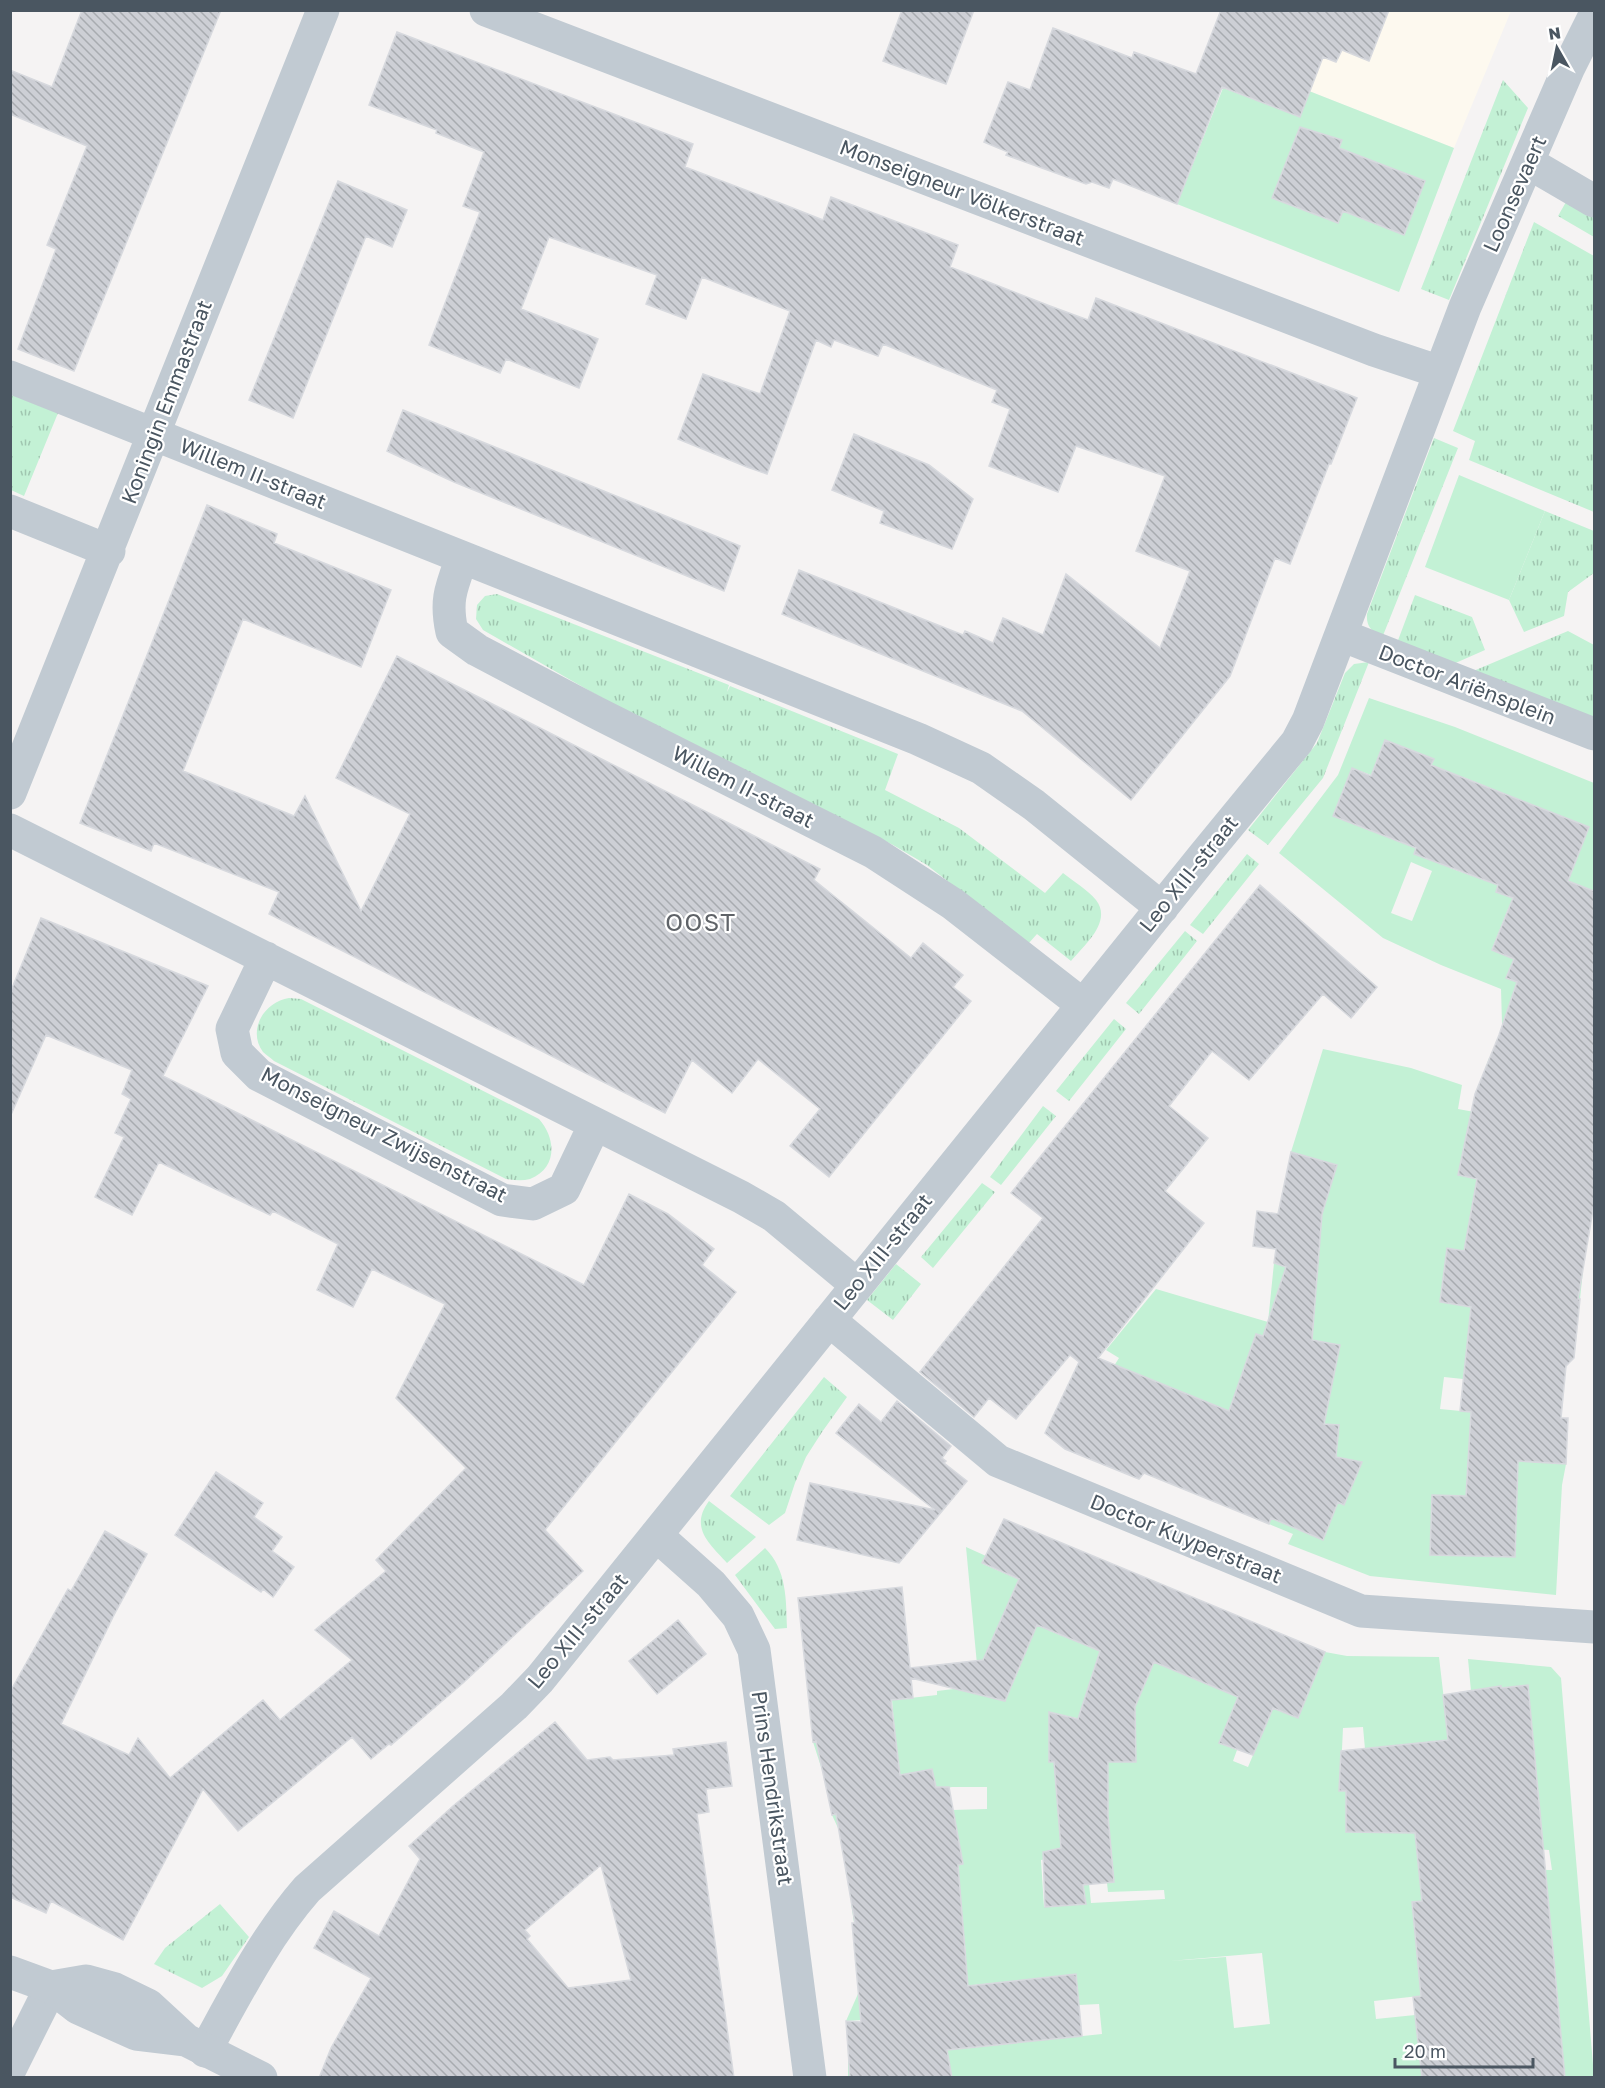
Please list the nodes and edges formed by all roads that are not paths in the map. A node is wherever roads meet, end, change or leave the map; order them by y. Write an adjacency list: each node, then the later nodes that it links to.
1 (323, 10): 9 (street, Koningin Emmastraat)
2 (486, 10): 4 (street, Monseigneur Völkerstraat)
3 (1594, 17): 5 (street, Loonsevaert)
4 (558, 23): 7 (street, Monseigneur Völkerstraat)
5 (1528, 164): 6 (street); 7 (street, Loonsevaert)
6 (1594, 201)
7 (1440, 372): 13 (street, Leo XIII-straat)
8 (10, 377): 9 (street, Willem II-straat)
9 (153, 433): 11 (street, Koningin Emmastraat); 12 (street, Willem II-straat)
10 (10, 511): 11 (street)
11 (109, 551): 15 (street, Koningin Emmastraat)
12 (462, 558): 17 (street, Willem II-straat); 19 (street, Willem II-straat)
13 (1341, 635): 14 (street, Doctor Ariënsplein); 17 (street, Leo XIII-straat)
14 (1594, 734)
15 (10, 794)
16 (10, 830): 18 (street)
17 (1162, 908): 19 (street, Leo XIII-straat)
18 (266, 958): 20 (street); 20 (street, Monseigneur Zwijsenstraat)
19 (1083, 1005): 21 (street, Leo XIII-straat)
20 (595, 1124): 21 (street)
21 (857, 1285): 22 (street, Leo XIII-straat)
22 (829, 1320): 23 (street, Leo XIII-straat); 24 (street, Doctor Kuyperstraat)
23 (656, 1535): 27 (street, Leo XIII-straat); 30 (street, Prins Hendrikstraat)
24 (1594, 1627)
25 (10, 1972): 26 (street)
26 (51, 1987): 27 (street); 28 (street)
27 (195, 2045): 29 (street)
28 (10, 2069)
29 (261, 2078)
30 (810, 2078)

